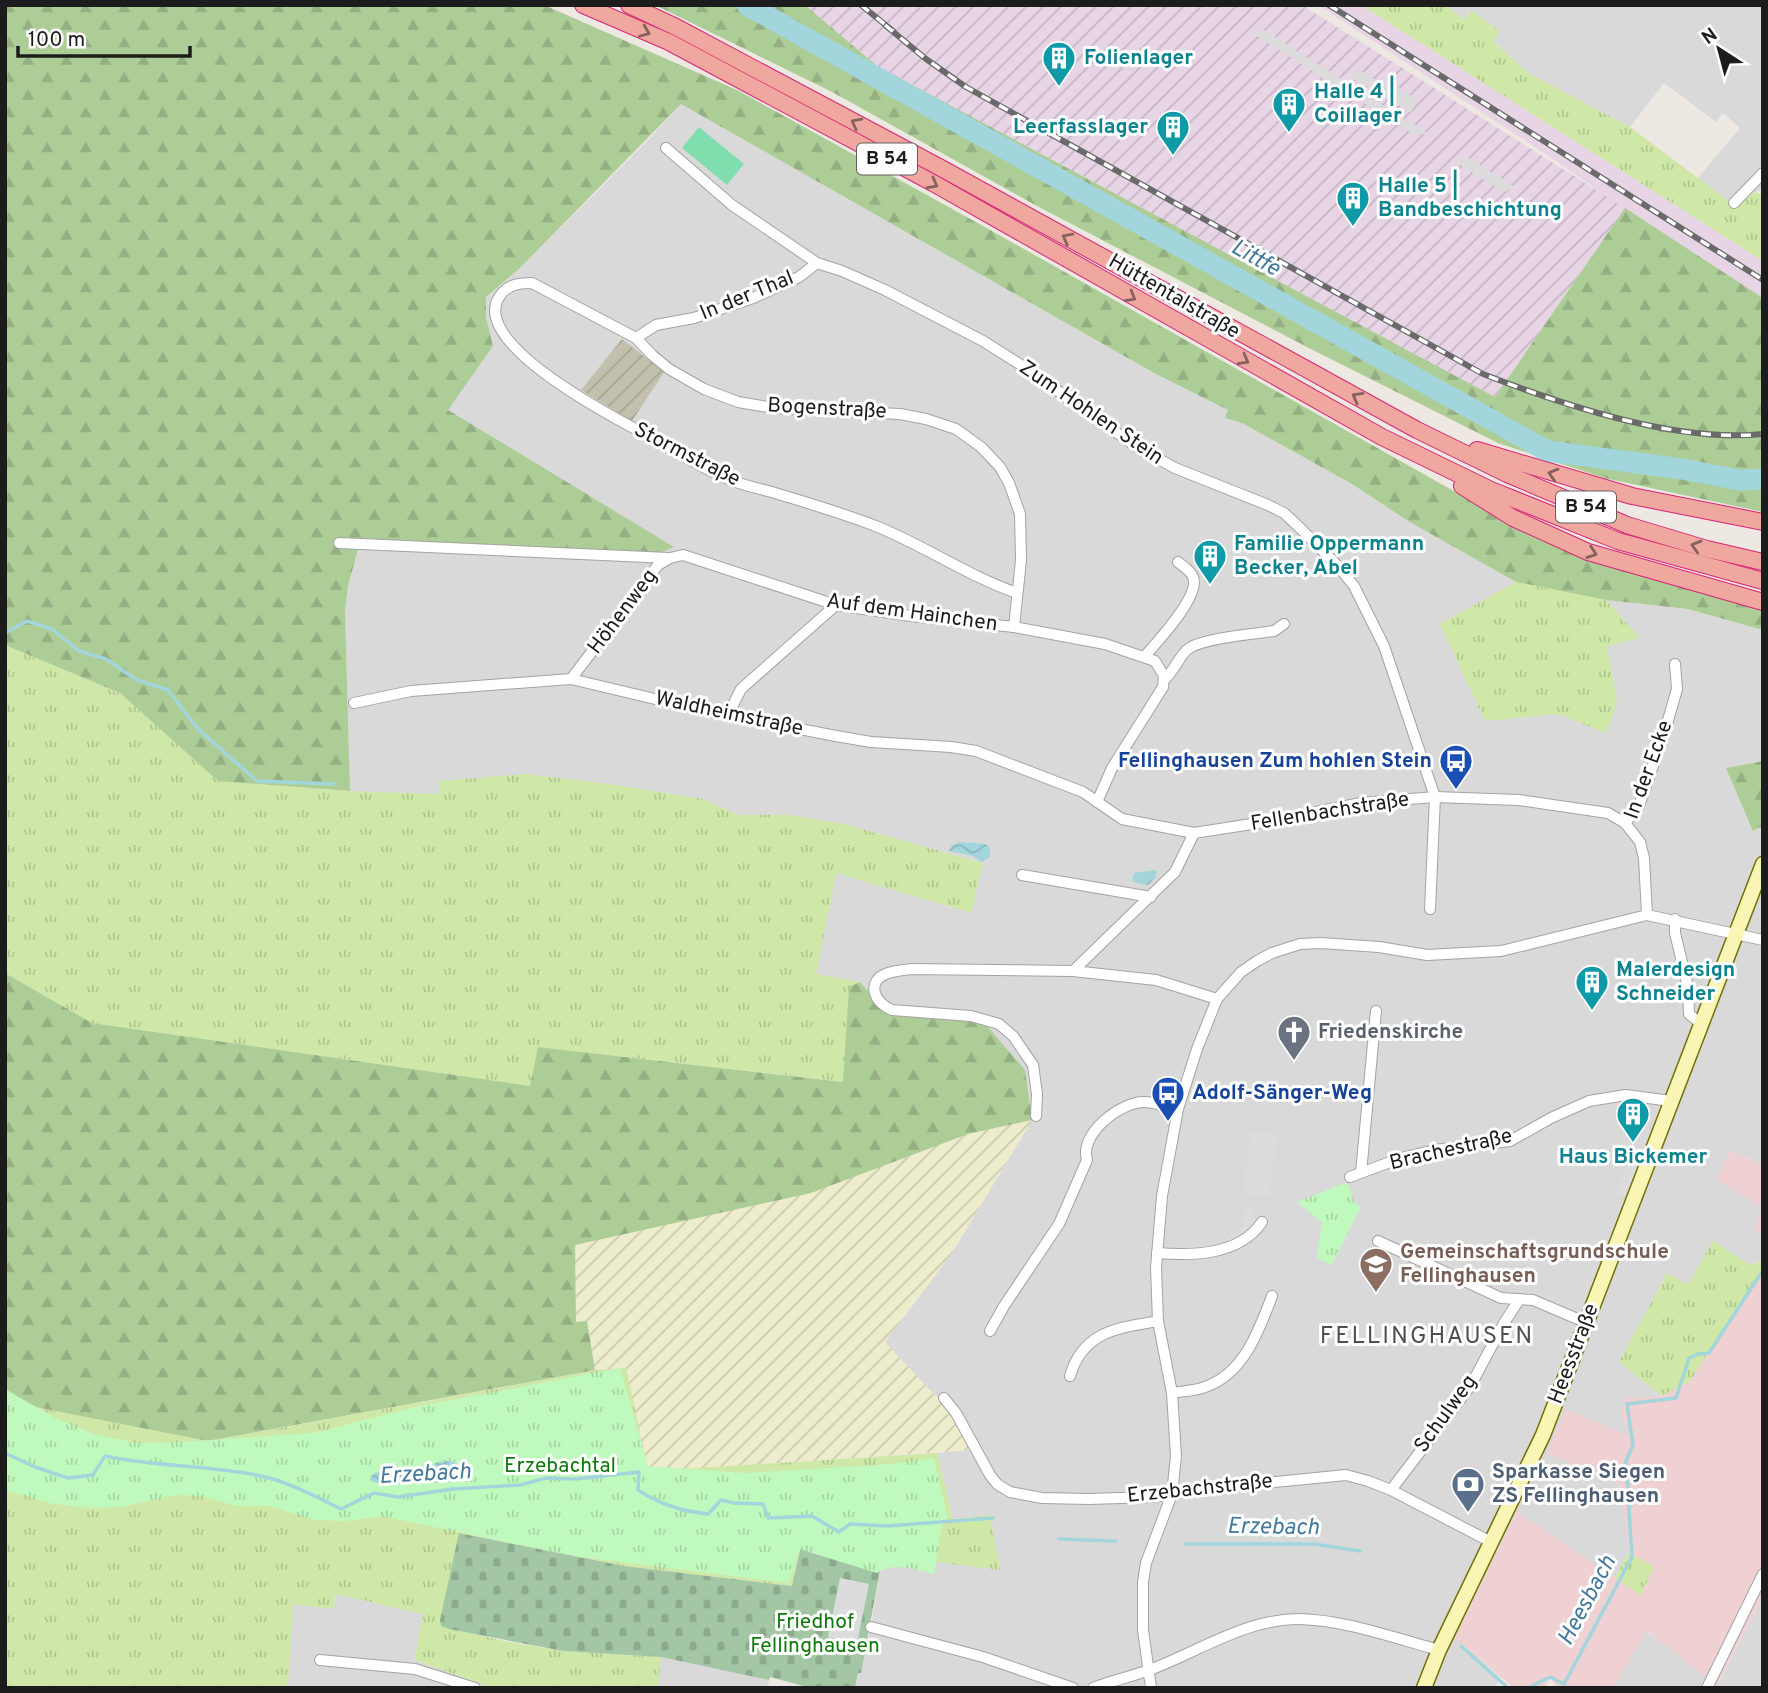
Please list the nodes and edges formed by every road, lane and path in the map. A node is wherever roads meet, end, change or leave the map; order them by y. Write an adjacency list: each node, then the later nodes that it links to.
1 (583, 5): 10 (highway, Hüttentalstraße / B 54, one-way to 10)
2 (629, 5): 9 (highway, Hüttentalstraße / B 54, one-way to 2)
3 (666, 148): 6 (street, Zum Hohlen Stein)
4 (1763, 173): 5 (street)
5 (1734, 203)
6 (817, 263): 8 (street, In der Thal); 29 (street, Zum Hohlen Stein)
7 (508, 288): 8 (street, Bogenstraße); 18 (street, Stormstraße)
8 (636, 338): 18 (street, Bogenstraße)
9 (1417, 430): 11 (highway, one-way to 9); 16 (highway, Hüttentalstraße / B 54, one-way to 9)
10 (1382, 438): 17 (highway, Hüttentalstraße / B 54); 19 (highway, one-way to 19)
11 (1763, 522)
12 (339, 543): 14 (street)
13 (682, 555): 14 (street, Höhenweg); 20 (street, Auf dem Hainchen)
14 (670, 558): 25 (street, Höhenweg)
15 (1178, 562): 23 (street)
16 (1763, 562)
17 (1763, 580)
18 (1017, 593): 22 (street, Bogenstraße)
19 (1763, 602)
20 (836, 605): 22 (street, Auf dem Hainchen); 28 (street)
21 (1284, 624): 26 (street)
22 (1014, 627): 23 (street, Auf dem Hainchen)
23 (1145, 656): 26 (street)
24 (1675, 664): 31 (street, In der Ecke)
25 (571, 679): 27 (street, Waldheimstraße); 28 (street, Waldheimstraße)
26 (1165, 679): 30 (street)
27 (354, 703)
28 (728, 715): 30 (street, Waldheimstraße)
29 (1435, 797): 31 (street, Fellenbachstraße); 32 (street, Fellenbachstraße); 36 (street)
30 (1097, 802): 32 (street)
31 (1625, 823): 37 (street, In der Ecke)
32 (1194, 833): 35 (street)
33 (1763, 864): 39 (main road, Heesstraße)
34 (1022, 875): 35 (street)
35 (1151, 897): 41 (street)
36 (1430, 909)
37 (1647, 915): 38 (street); 42 (street)
38 (1675, 919): 39 (street); 44 (street)
39 (1736, 933): 40 (street); 44 (main road, Heesstraße)
40 (1763, 940)
41 (1073, 971): 42 (street); 47 (street)
42 (1217, 999): 46 (street)
43 (1376, 1011): 45 (street, Brachestraße)
44 (1701, 1024): 45 (main road, Heesstraße)
45 (1671, 1101): 54 (main road, Heesstraße)
46 (1178, 1109): 50 (street); 55 (street)
47 (1036, 1116)
48 (1262, 1222): 50 (street)
49 (1378, 1241): 52 (street)
50 (1157, 1253): 53 (street)
51 (1272, 1296): 57 (street)
52 (1519, 1300): 54 (street); 59 (street, Schulweg)
53 (1158, 1321): 56 (street); 57 (street)
54 (1587, 1323): 61 (main road, Heesstraße)
55 (990, 1331)
56 (1070, 1376)
57 (1172, 1393): 60 (street)
58 (944, 1398): 60 (street, Erzebachstraße)
59 (1391, 1490): 60 (street, Erzebachstraße); 61 (street, Erzebachstraße)
60 (1172, 1494): 66 (street)
61 (1491, 1542): 64 (main road, Heesstraße)
62 (1763, 1574): 72 (street)
63 (870, 1627): 68 (street)
64 (1439, 1650): 66 (street); 71 (main road, Heesstraße)
65 (320, 1660): 67 (street)
66 (1147, 1671): 69 (street); 70 (street)
67 (475, 1688)
68 (1073, 1688)
69 (1093, 1688)
70 (1151, 1688)
71 (1424, 1688)
72 (1707, 1688)

